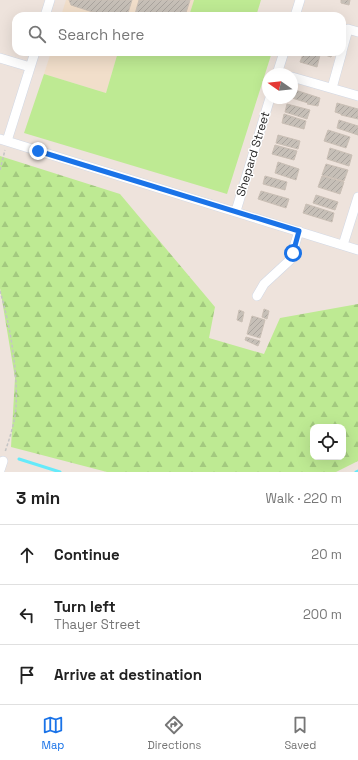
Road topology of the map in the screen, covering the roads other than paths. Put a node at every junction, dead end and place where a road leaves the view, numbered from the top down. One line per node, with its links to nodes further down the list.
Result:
1 (50, 0): 3 (street)
2 (300, 0): 4 (street)
3 (46, 12)
4 (296, 12)
5 (358, 32): 6 (street)
6 (346, 36)
7 (34, 56): 11 (street)
8 (283, 56): 12 (street)
9 (341, 56): 14 (street)
10 (0, 58): 11 (street)
11 (30, 67): 17 (street)
12 (280, 68)
13 (298, 79): 14 (street)
14 (332, 88): 15 (street)
15 (358, 96)
16 (268, 104): 19 (street, Shepard Street)
17 (4, 140): 19 (street)
18 (358, 197): 21 (street)
19 (236, 211): 20 (street)
20 (299, 231): 21 (street); 23 (street)
21 (343, 245): 22 (street)
22 (358, 250)
23 (257, 296)

